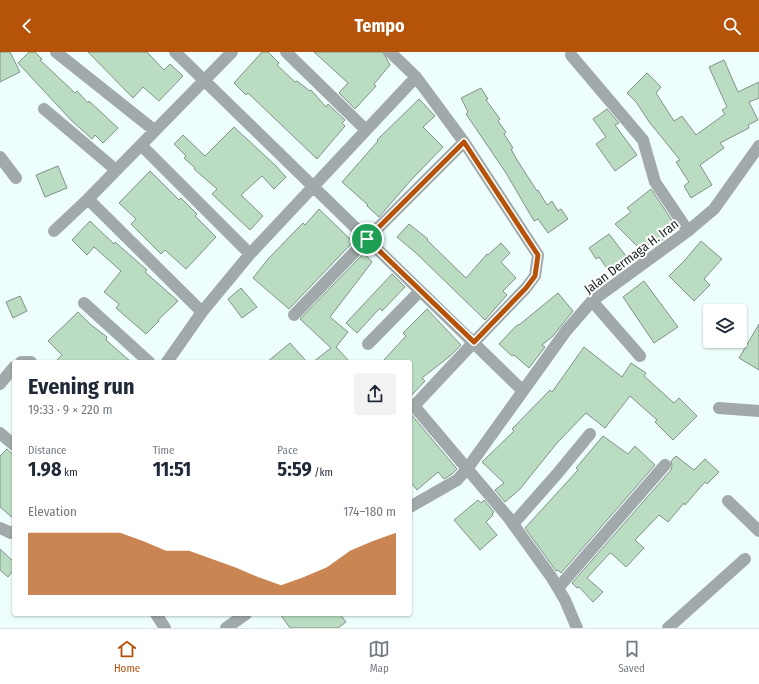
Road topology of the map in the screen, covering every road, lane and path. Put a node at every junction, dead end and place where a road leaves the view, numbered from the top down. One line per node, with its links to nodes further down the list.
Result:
1 (56, 52): 10 (street)
2 (175, 52): 8 (street)
3 (232, 52): 8 (street)
4 (286, 52): 11 (street)
5 (390, 52): 7 (street)
6 (572, 55): 21 (street)
7 (416, 77): 11 (street); 12 (street)
8 (204, 80): 10 (street); 18 (street)
9 (44, 110): 16 (street)
10 (154, 130): 13 (street)
11 (366, 130): 18 (street)
12 (464, 142): 22 (street); 29 (street)
13 (141, 145): 16 (street); 23 (street)
14 (757, 154): 21 (street, Jalan Dermaga H. Iran)
15 (0, 157): 17 (street)
16 (116, 170): 19 (street)
17 (16, 178)
18 (313, 188): 22 (street); 23 (street)
19 (88, 199): 20 (street); 27 (street)
20 (54, 230)
21 (688, 231): 25 (street, Jalan Dermaga H. Iran)
22 (367, 239): 24 (street); 28 (street)
23 (250, 254): 27 (street)
24 (420, 291): 29 (street); 30 (street)
25 (592, 301): 31 (street); 36 (street, Jalan Dermaga H. Iran)
26 (84, 303): 32 (street)
27 (202, 312): 33 (street)
28 (294, 315)
29 (474, 342): 36 (street); 43 (street)
30 (368, 344)
31 (640, 356)
32 (147, 360)
33 (168, 360)
34 (12, 369): 35 (street)
35 (0, 384)
36 (522, 391): 43 (street, Jalan Dermaga H. Iran)
37 (719, 408): 38 (street)
38 (759, 411)
39 (0, 433): 41 (street)
40 (590, 434): 46 (street)
41 (12, 443)
42 (665, 465): 51 (street)
43 (466, 469): 45 (street, Jalan Dermaga H. Iran); 46 (street)
44 (728, 501): 48 (street)
45 (412, 506)
46 (513, 524): 51 (street)
47 (0, 528): 49 (street)
48 (759, 531)
49 (12, 532)
50 (745, 559): 57 (street)
51 (558, 588): 56 (street)
52 (157, 616): 54 (street)
53 (243, 616): 55 (street)
54 (165, 628)
55 (226, 628)
56 (577, 628)
57 (668, 628)

